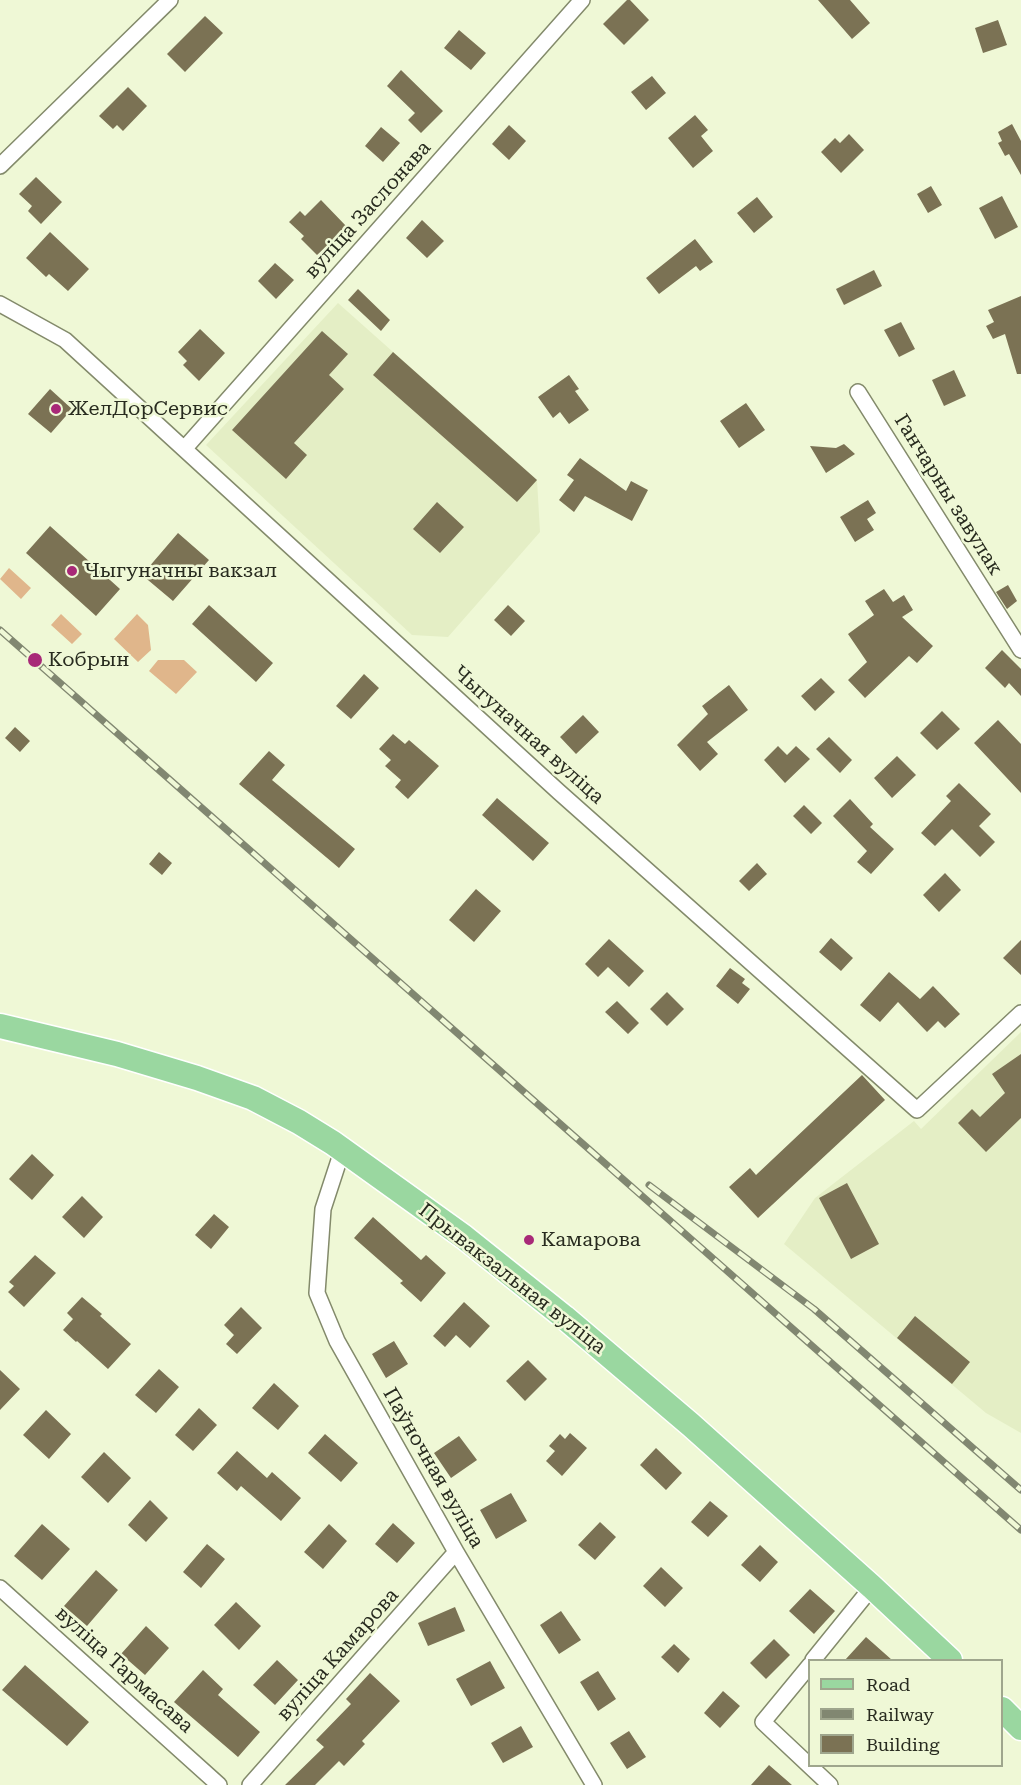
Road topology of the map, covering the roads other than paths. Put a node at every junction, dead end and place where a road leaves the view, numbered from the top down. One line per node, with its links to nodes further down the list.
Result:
1 (170, 0): 3 (street)
2 (574, 4): 6 (street, вуліца Заслонава)
3 (0, 166)
4 (0, 304): 6 (street, Чыгуначная вуліца)
5 (858, 392): 7 (street, Ганчарны завулак)
6 (185, 448): 8 (street, Чыгуначная вуліца)
7 (1021, 650)
8 (1021, 1013)
9 (0, 1026): 10 (main road, Прывакзальная вуліца)
10 (342, 1151): 11 (street, Паўночная вуліца); 12 (main road, Прывакзальная вуліца)
11 (456, 1552): 22 (street, вуліца Камарова); 23 (street, Паўночная вуліца)
12 (872, 1587): 14 (street); 15 (main road, Прывакзальная вуліца)
13 (0, 1588): 21 (street, вуліца Тармасава)
14 (814, 1659)
15 (949, 1659)
16 (808, 1667): 19 (street)
17 (1003, 1710): 18 (main road)
18 (1021, 1728)
19 (808, 1764)
20 (811, 1767): 24 (street)
21 (219, 1785)
22 (250, 1785)
23 (594, 1785)
24 (830, 1785)

